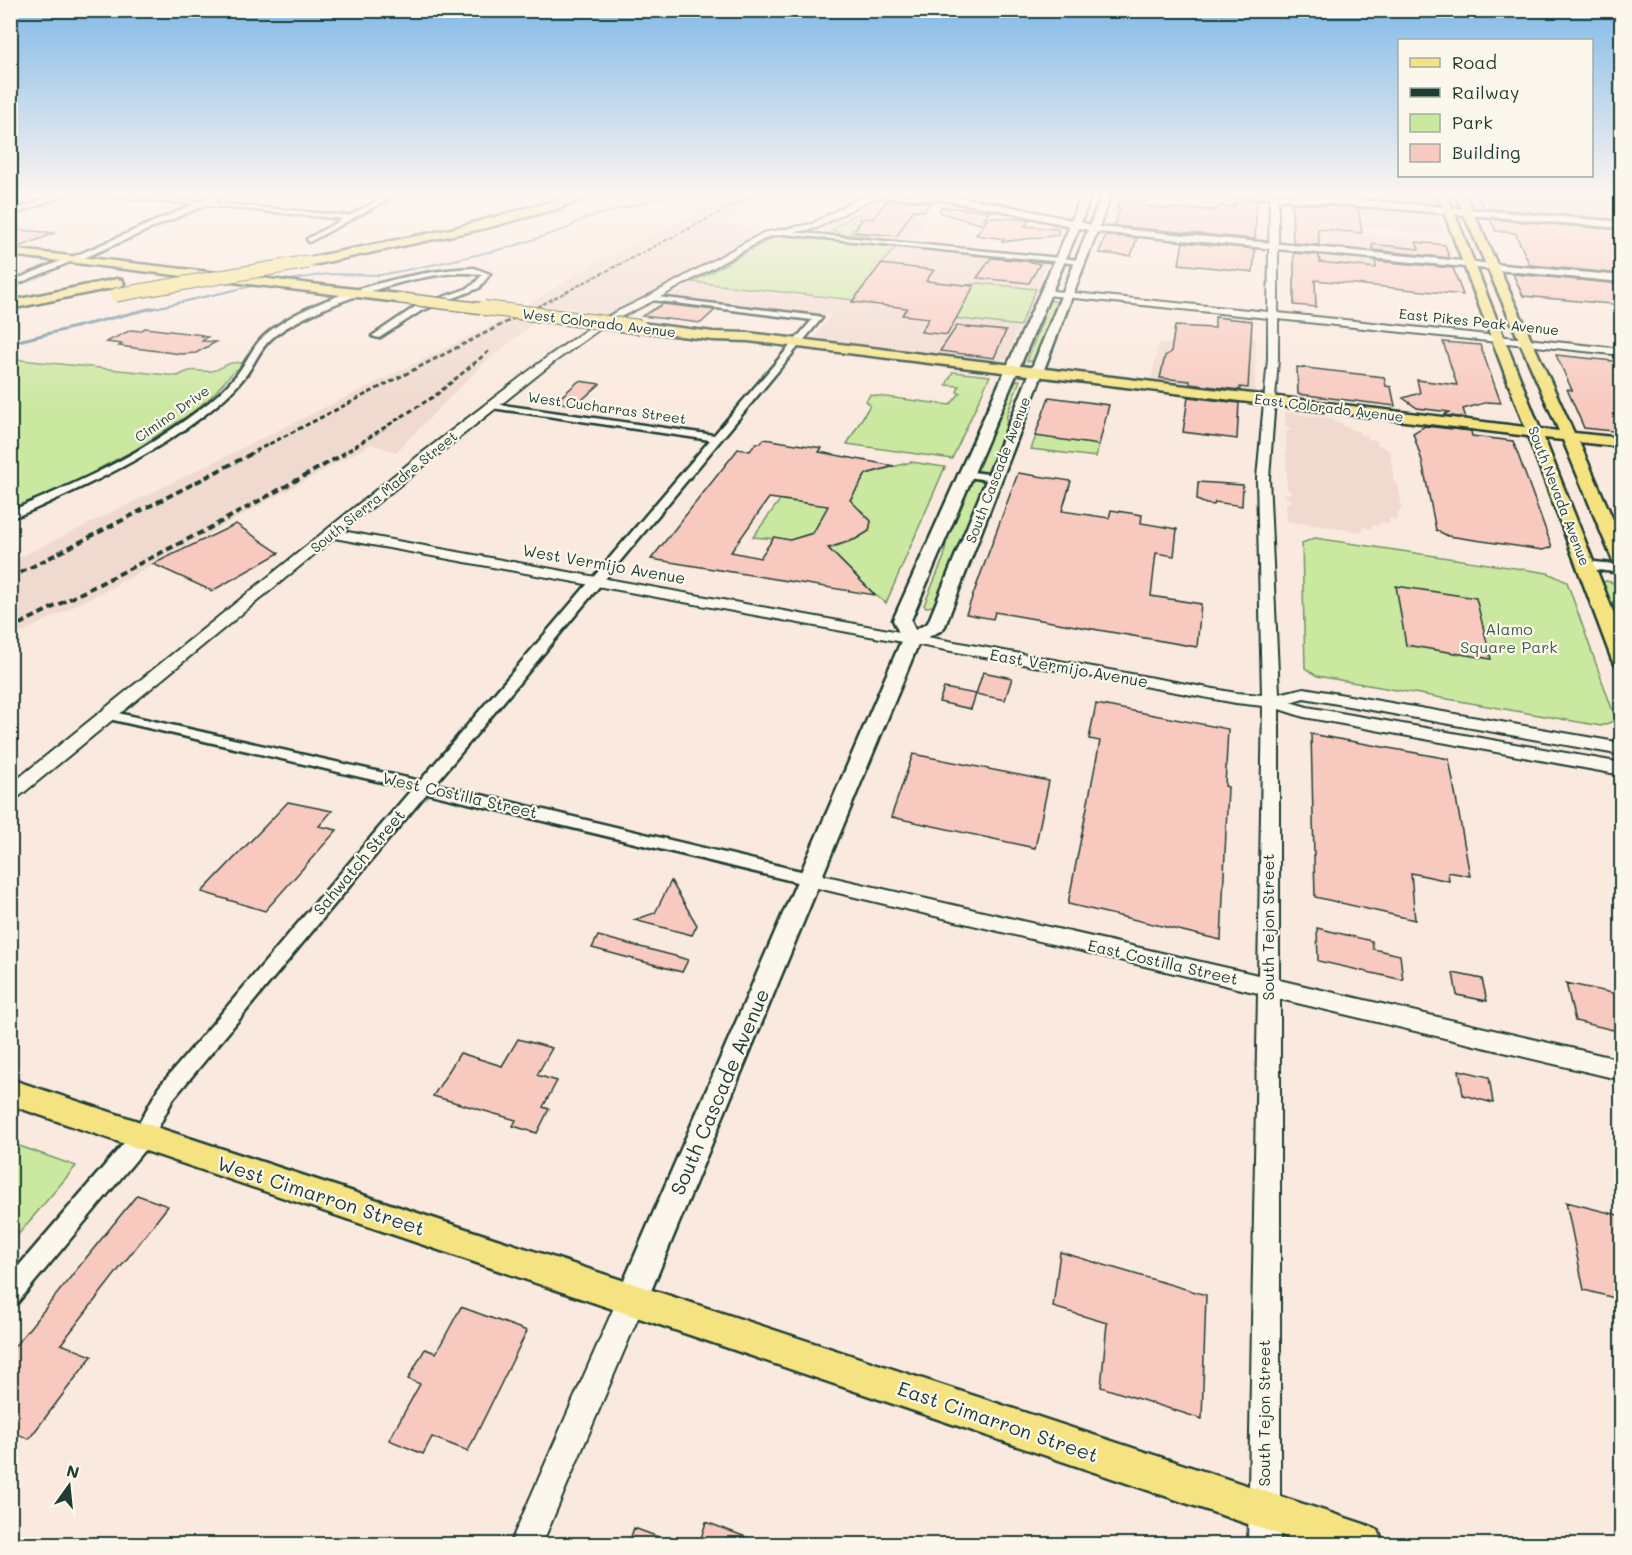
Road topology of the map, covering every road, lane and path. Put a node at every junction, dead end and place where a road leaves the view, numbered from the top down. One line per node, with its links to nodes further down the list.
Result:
1 (55, 267): 14 (street)
2 (141, 267): 3 (main road, West Colorado Avenue)
3 (145, 267): 17 (main road, West Colorado Avenue); 19 (main road, West Colorado Avenue)
4 (224, 267): 15 (highway)
5 (276, 267): 15 (highway, bridge)
6 (708, 267): 20 (street, South Sierra Madre Street)
7 (1057, 267): 16 (main road, South Cascade Avenue)
8 (1078, 267): 18 (main road, South Cascade Avenue)
9 (1273, 267): 25 (street, South Tejon Street)
10 (1469, 267): 21 (main road, South Nevada Avenue)
11 (1486, 267): 12 (main road)
12 (1491, 267): 13 (main road); 24 (main road, South Nevada Avenue)
13 (1622, 279)
14 (10, 285)
15 (117, 289): 22 (highway); 23 (highway); 26 (highway)
16 (1047, 289): 18 (street, East Pikes Peak Avenue); 34 (main road, South Cascade Avenue)
17 (376, 290): 19 (street, Cimino Drive); 27 (main road, West Colorado Avenue); 28 (street, Cimino Drive)
18 (1069, 291): 25 (street, East Pikes Peak Avenue); 35 (main road, South Cascade Avenue)
19 (359, 294): 27 (main road, West Colorado Avenue, bridge); 44 (street, Cimino Drive)
20 (652, 298): 31 (street); 37 (street, South Sierra Madre Street)
21 (1481, 298): 24 (main road); 29 (main road, South Nevada Avenue)
22 (10, 299)
23 (10, 305)
24 (1513, 311): 30 (main road, South Nevada Avenue)
25 (1273, 313): 29 (street, East Pikes Peak Avenue); 36 (street, South Tejon Street)
26 (10, 317)
27 (643, 325): 31 (main road, West Colorado Avenue)
28 (376, 336)
29 (1495, 336): 30 (street, East Pikes Peak Avenue); 38 (main road, South Nevada Avenue)
30 (1524, 339): 32 (street, East Pikes Peak Avenue); 33 (street, East Pikes Peak Avenue); 39 (main road, South Nevada Avenue)
31 (797, 343): 34 (main road, West Colorado Avenue); 40 (street, Sahwatch Street)
32 (1622, 345)
33 (1622, 352)
34 (1012, 369): 35 (main road, West Colorado Avenue); 42 (main road, South Cascade Avenue)
35 (1037, 372): 36 (main road, East Colorado Avenue); 43 (main road, South Cascade Avenue)
36 (1270, 401): 38 (main road, East Colorado Avenue); 53 (street, South Tejon Street)
37 (492, 405): 40 (street, West Cucharras Street); 45 (street, South Sierra Madre Street)
38 (1534, 433): 39 (main road, East Colorado Avenue); 47 (main road, South Nevada Avenue)
39 (1569, 437): 41 (main road, East Colorado Avenue); 46 (main road, South Nevada Avenue)
40 (717, 438): 49 (street, Sahwatch Street)
41 (1622, 443)
42 (965, 474): 43 (street); 51 (main road, South Cascade Avenue)
43 (995, 478): 51 (main road, South Cascade Avenue)
44 (10, 515)
45 (333, 534): 49 (street, West Vermijo Avenue); 54 (street, South Sierra Madre Street)
46 (1622, 561)
47 (1586, 566): 48 (street); 52 (main road, South Nevada Avenue)
48 (1622, 568)
49 (597, 581): 50 (street, West Vermijo Avenue); 57 (street, Sahwatch Street)
50 (868, 631): 51 (street, East Vermijo Avenue)
51 (911, 639): 53 (street, East Vermijo Avenue); 59 (main road, South Cascade Avenue)
52 (1622, 660)
53 (1271, 701): 55 (street, East Vermijo Avenue); 56 (street, East Vermijo Avenue); 60 (street, South Tejon Street)
54 (109, 716): 57 (street, West Costilla Street); 58 (street, South Sierra Madre Street)
55 (1622, 749)
56 (1622, 769)
57 (423, 787): 59 (street, West Costilla Street); 63 (street, Sahwatch Street)
58 (10, 795)
59 (809, 879): 60 (street, East Costilla Street); 65 (main road, South Cascade Avenue)
60 (1268, 987): 61 (street, East Costilla Street); 66 (street, South Tejon Street)
61 (1622, 1070)
62 (10, 1092): 63 (main road, West Cimarron Street)
63 (143, 1136): 64 (street, Sahwatch Street); 65 (main road, West Cimarron Street)
64 (10, 1294)
65 (632, 1299): 66 (main road, East Cimarron Street); 67 (street, South Cascade Avenue)
66 (1264, 1528): 68 (main road, East Cimarron Street)
67 (526, 1545)
68 (1364, 1545)

